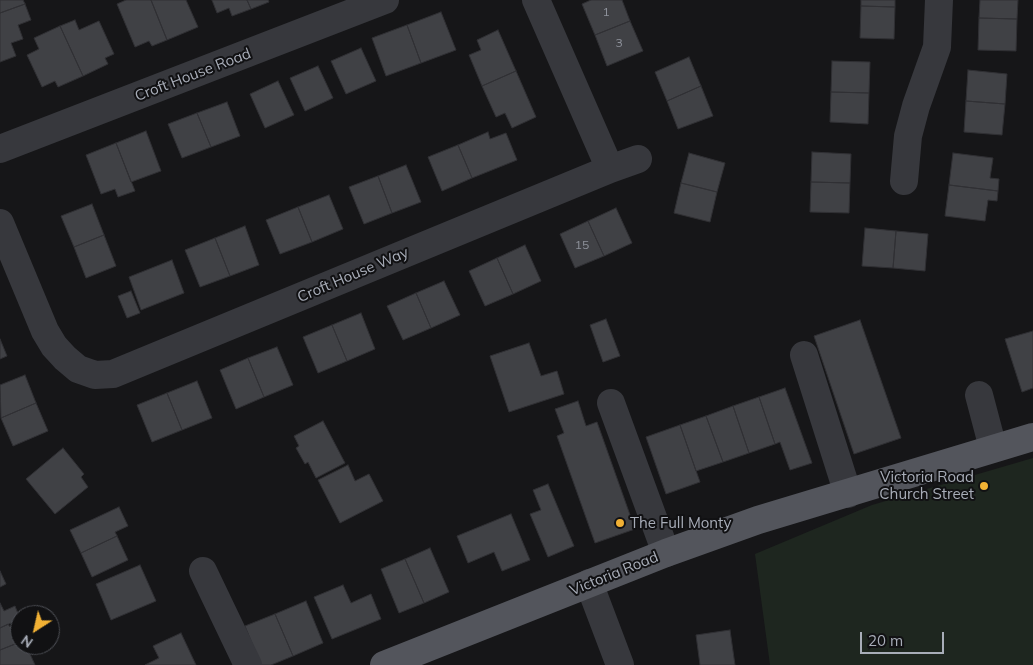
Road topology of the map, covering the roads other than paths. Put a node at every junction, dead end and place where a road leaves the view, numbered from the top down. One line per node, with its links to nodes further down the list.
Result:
1 (385, 0): 4 (street, Croft House Road)
2 (536, 0): 6 (street)
3 (939, 0): 7 (street)
4 (0, 149)
5 (638, 159): 6 (street, Croft House Way)
6 (610, 169): 8 (street, Croft House Way)
7 (904, 181)
8 (0, 223)
9 (804, 355): 14 (street)
10 (979, 394): 13 (street)
11 (612, 402): 15 (street)
12 (1033, 437): 13 (main road, Victoria Road)
13 (993, 448): 14 (main road, Victoria Road)
14 (848, 494): 15 (main road, Victoria Road)
15 (666, 553): 17 (main road, Victoria Road)
16 (203, 571): 18 (street)
17 (589, 583): 19 (main road, Victoria Road); 20 (street)
18 (248, 665)
19 (384, 665)
20 (620, 665)

